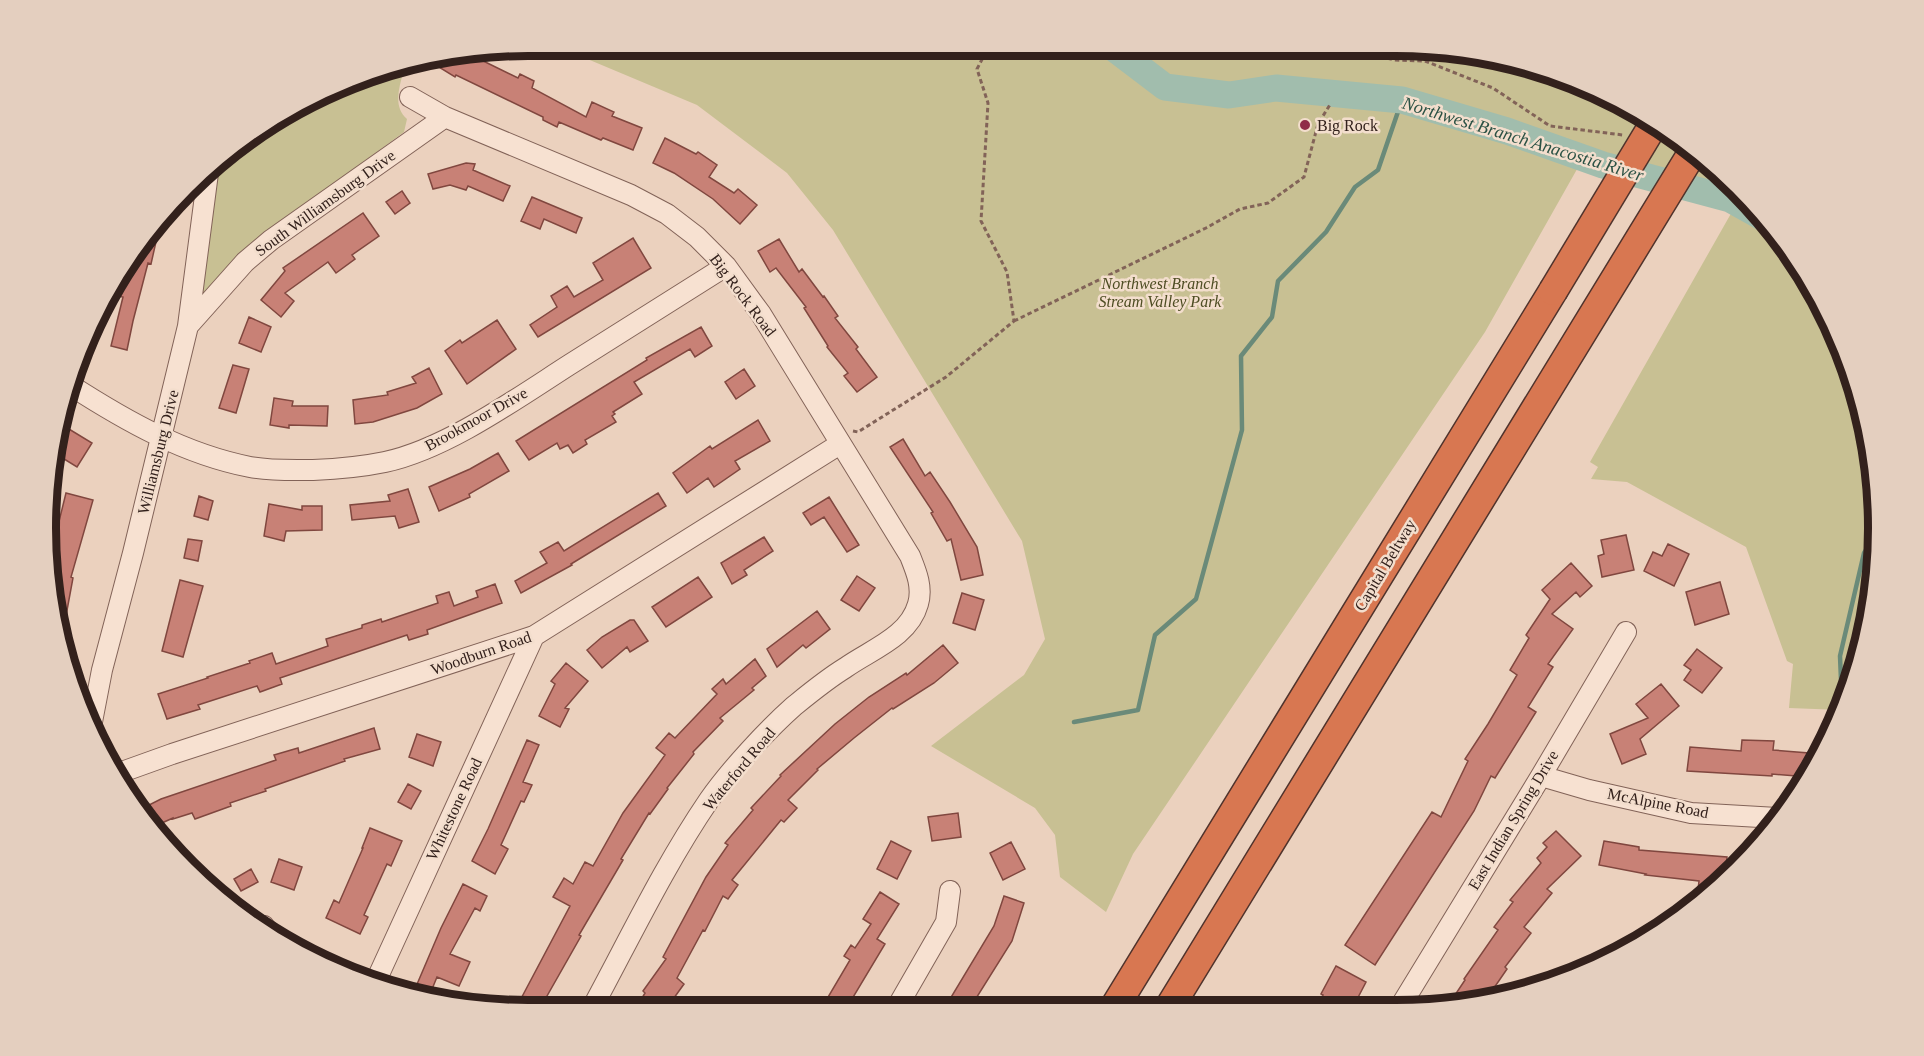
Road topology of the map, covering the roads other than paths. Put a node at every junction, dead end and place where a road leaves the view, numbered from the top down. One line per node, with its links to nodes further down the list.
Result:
1 (410, 97): 2 (street, Big Rock Road)
2 (445, 117): 6 (street, Big Rock Road); 7 (street, South Williamsburg Drive)
3 (1650, 129): 22 (highway, Capital Beltway, bridge)
4 (1689, 157): 23 (highway)
5 (207, 182): 7 (street, Williamsburg Drive)
6 (726, 266): 9 (street, Brookmoor Drive); 10 (street, Big Rock Road)
7 (188, 326): 9 (street, Williamsburg Drive)
8 (77, 389): 9 (street, Brookmoor Drive)
9 (161, 438): 14 (street, Williamsburg Drive)
10 (837, 440): 11 (street, Big Rock Road); 13 (street, Woodburn Road)
11 (919, 603): 20 (street, Waterford Road)
12 (1626, 632): 16 (street, East Indian Spring Drive)
13 (534, 636): 15 (street, Woodburn Road); 19 (street, Whitestone Road)
14 (93, 714)
15 (123, 771)
16 (1541, 776): 17 (street, McAlpine Road); 24 (street, East Indian Spring Drive)
17 (1770, 818)
18 (950, 891): 21 (street)
19 (378, 976)
20 (596, 1000)
21 (901, 1000)
22 (1119, 1000)
23 (1174, 1000)
24 (1404, 1000)

